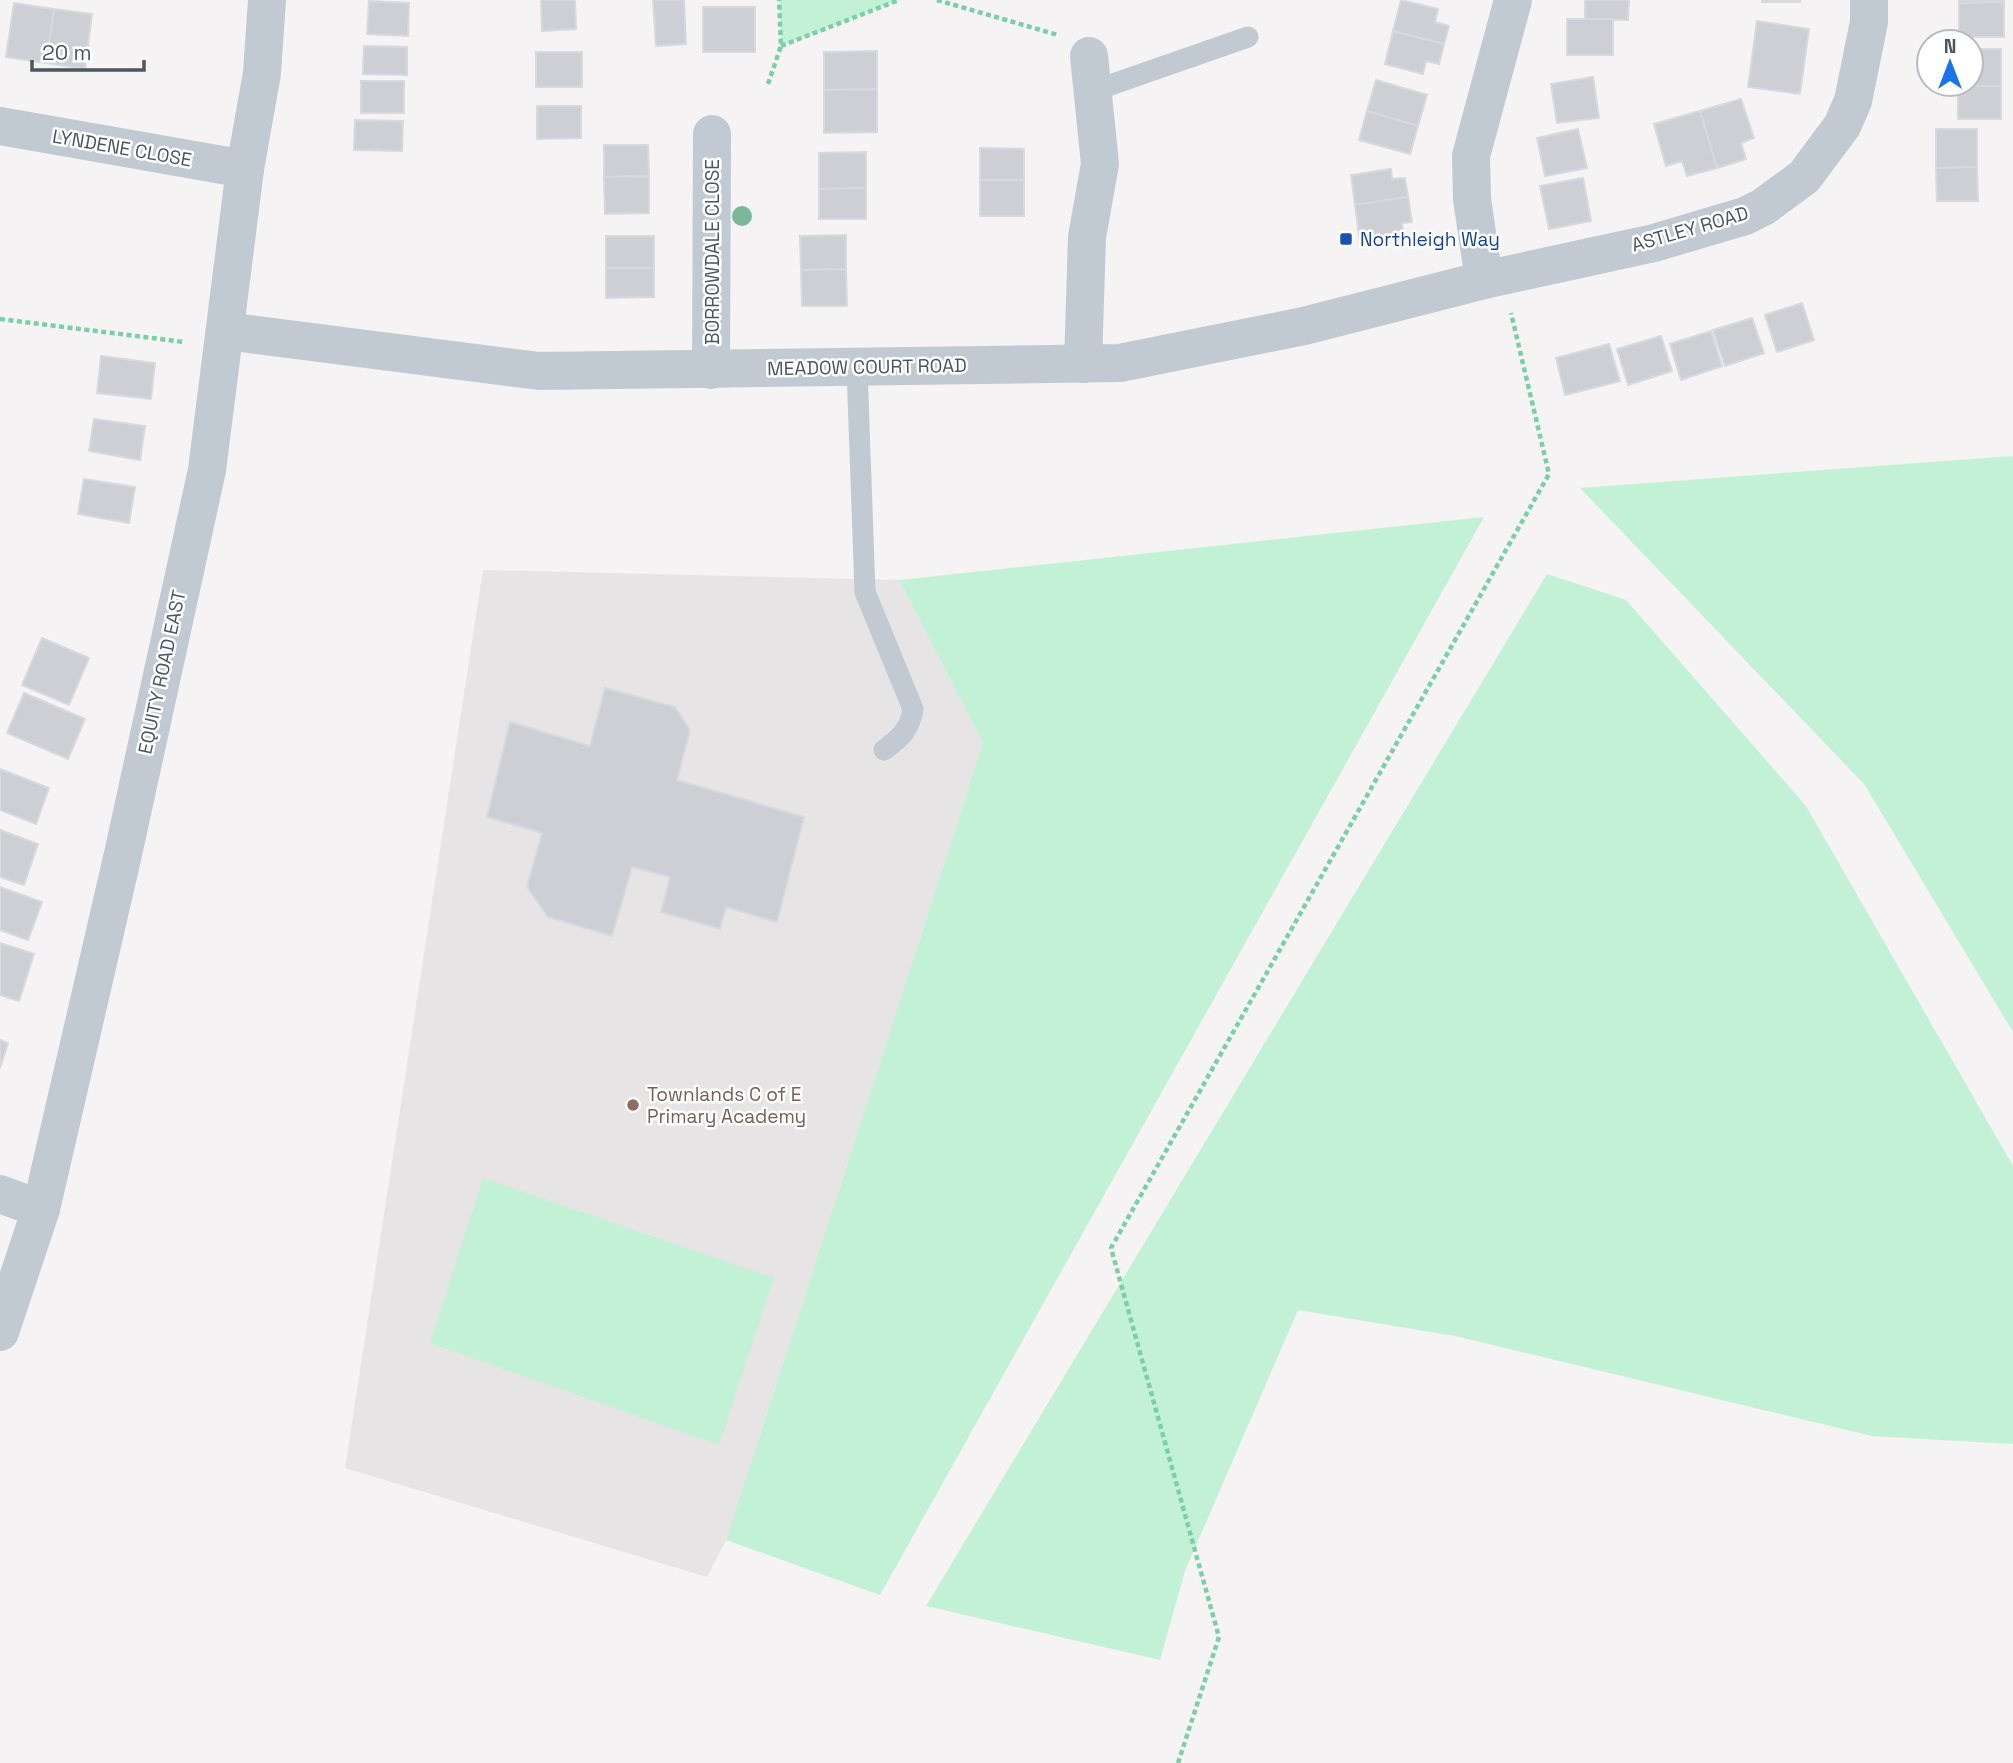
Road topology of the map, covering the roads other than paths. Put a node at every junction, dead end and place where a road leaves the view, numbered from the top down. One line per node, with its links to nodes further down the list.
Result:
1 (267, 0): 8 (street, EQUITY ROAD EAST)
2 (1513, 0): 9 (street)
3 (1869, 0): 9 (street, ASTLEY ROAD)
4 (1248, 37): 5 (lane)
5 (1091, 73): 11 (street)
6 (0, 126): 8 (street, LYNDENE CLOSE)
7 (712, 134): 13 (street, BORROWDALE CLOSE)
8 (245, 169): 10 (street, EQUITY ROAD EAST)
9 (1493, 279): 11 (street, MEADOW COURT ROAD)
10 (225, 331): 13 (street, MEADOW COURT ROAD); 16 (street, EQUITY ROAD EAST)
11 (1083, 364): 12 (street, MEADOW COURT ROAD)
12 (857, 368): 13 (street, MEADOW COURT ROAD); 14 (lane)
13 (711, 370)
14 (884, 750)
15 (0, 1194): 16 (street)
16 (41, 1209): 17 (street, EQUITY ROAD EAST)
17 (0, 1332)

